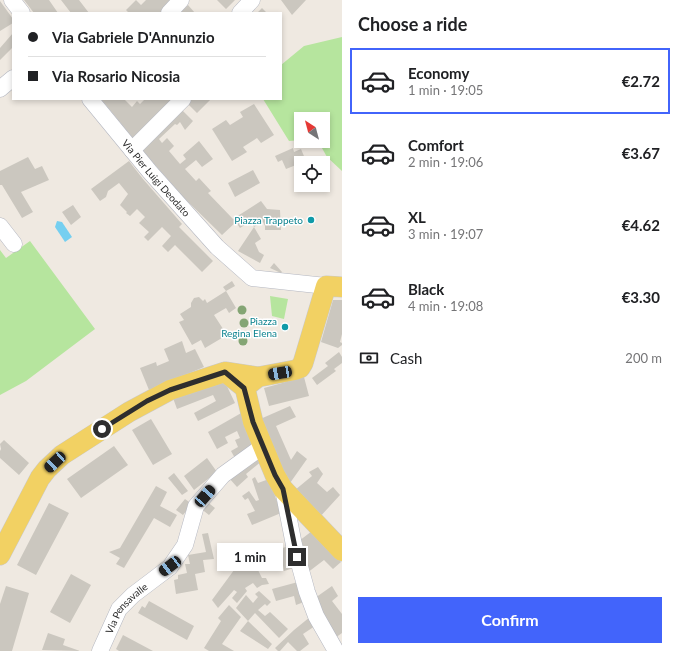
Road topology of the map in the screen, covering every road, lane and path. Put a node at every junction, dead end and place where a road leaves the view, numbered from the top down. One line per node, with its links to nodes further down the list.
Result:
1 (12, 0): 4 (street)
2 (181, 0): 5 (street)
3 (252, 0): 6 (street)
4 (21, 12)
5 (170, 12)
6 (241, 12)
7 (12, 79): 8 (street)
8 (0, 89)
9 (91, 100): 11 (street, Via Pier Luigi Deodato)
10 (181, 100): 11 (street)
11 (132, 150): 14 (street, Via Pier Luigi Deodato)
12 (0, 226): 13 (street)
13 (14, 244)
14 (335, 287): 15 (main road)
15 (251, 382): 16 (main road); 19 (main road)
16 (263, 446): 17 (main road); 20 (street, Via Pensavalle)
17 (283, 489): 18 (main road); 21 (street)
18 (342, 551)
19 (0, 555)
20 (100, 651)
21 (336, 651)

